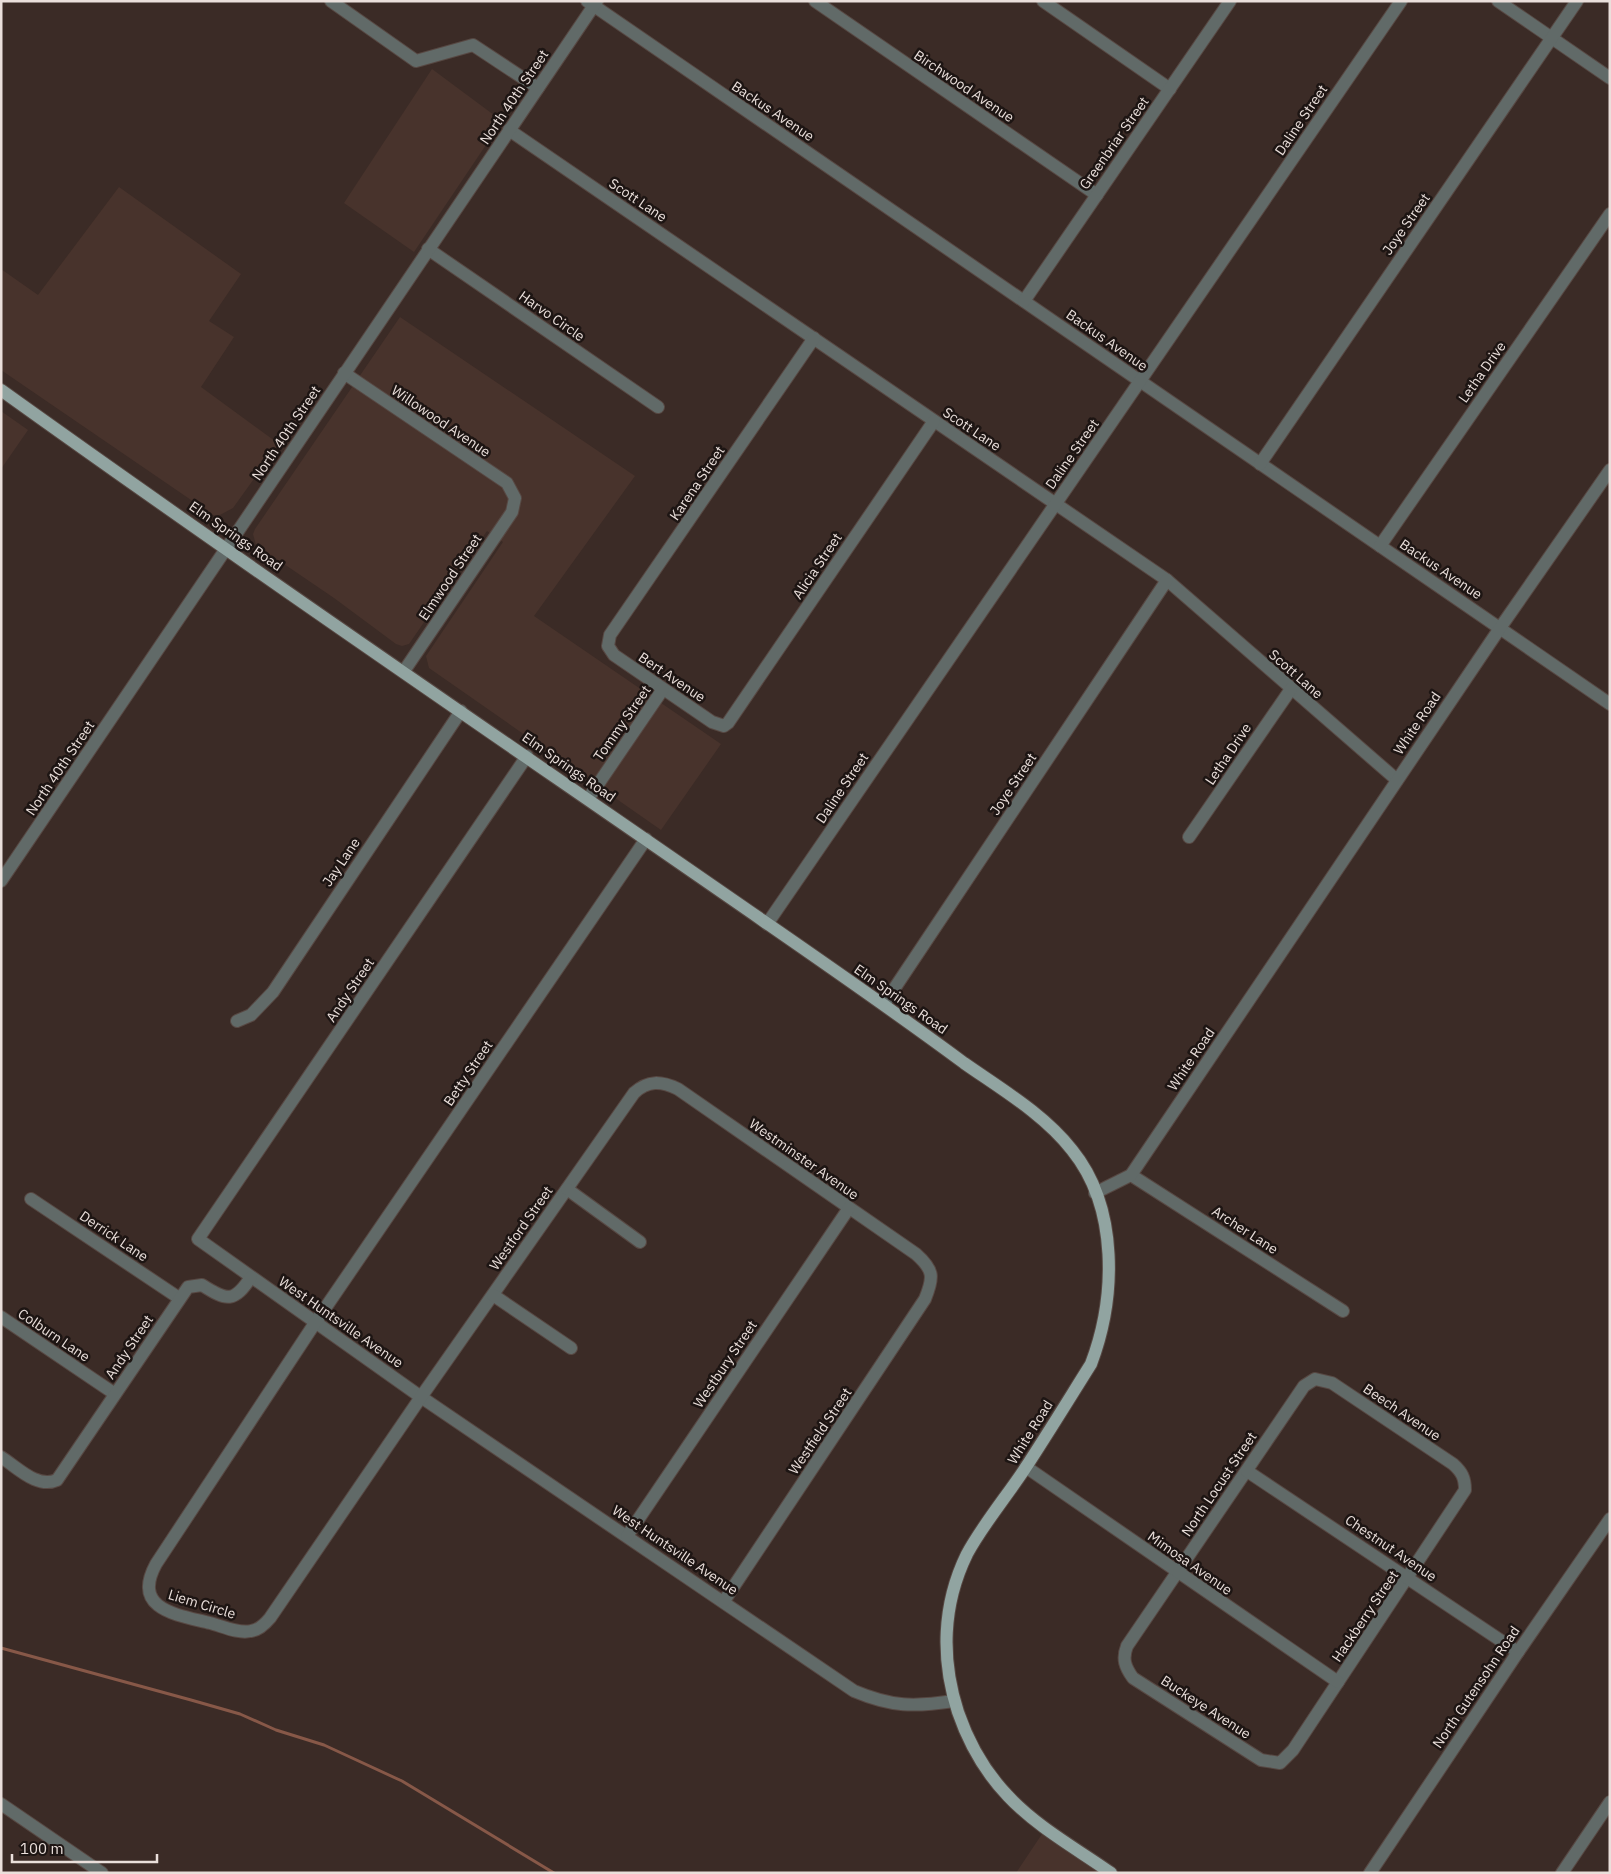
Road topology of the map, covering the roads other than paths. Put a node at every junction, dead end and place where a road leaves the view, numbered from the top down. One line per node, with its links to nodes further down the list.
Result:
1 (331, 1): 11 (street)
2 (815, 1): 14 (street, Birchwood Avenue)
3 (1043, 1): 12 (street)
4 (1230, 1): 12 (street, Greenbriar Street)
5 (1401, 1): 20 (street, Daline Street)
6 (1498, 1): 9 (street)
7 (1577, 1): 9 (street, Joye Street)
8 (593, 3): 11 (street, North 40th Street); 17 (street, Backus Avenue)
9 (1552, 39): 10 (street); 24 (street, Joye Street)
10 (1610, 78)
11 (538, 88): 13 (street, North 40th Street)
12 (1170, 89): 14 (street, Greenbriar Street)
13 (510, 130): 16 (street, North 40th Street); 18 (street, Scott Lane)
14 (1097, 195): 17 (street, Greenbriar Street)
15 (1610, 214): 28 (street, Letha Drive)
16 (428, 249): 19 (street, North 40th Street); 22 (street, Harvo Circle)
17 (1024, 301): 20 (street, Backus Avenue)
18 (814, 338): 23 (street, Scott Lane); 32 (street, Karena Street)
19 (344, 373): 26 (street, Willowood Avenue); 29 (street, North 40th Street)
20 (1140, 381): 24 (street, Backus Avenue); 27 (street, Daline Street)
21 (1, 390): 29 (main road, Elm Springs Road)
22 (658, 407)
23 (934, 421): 27 (street, Scott Lane); 38 (street, Alicia Street)
24 (1260, 464): 28 (street, Backus Avenue)
25 (1610, 470): 31 (street, White Road)
26 (515, 498): 33 (street, Elmwood Street)
27 (1055, 504): 30 (street, Scott Lane); 45 (street, Daline Street)
28 (1380, 546): 31 (street, Backus Avenue)
29 (227, 548): 33 (main road, Elm Springs Road); 44 (street, North 40th Street)
30 (1167, 580): 35 (street, Scott Lane); 46 (street, Joye Street)
31 (1500, 628): 36 (street, Backus Avenue); 40 (street, White Road)
32 (608, 646): 34 (street, Bert Avenue)
33 (404, 671): 37 (main road, Elm Springs Road)
34 (663, 689): 38 (street, Bert Avenue); 41 (street, Tommy Street)
35 (1291, 689): 40 (street, Scott Lane); 42 (street, Letha Drive)
36 (1610, 704)
37 (461, 710): 39 (main road, Elm Springs Road); 47 (street, Jay Lane)
38 (724, 726)
39 (527, 756): 41 (main road, Elm Springs Road); 54 (street, Andy Street)
40 (1397, 780): 49 (street, White Road)
41 (588, 799): 43 (main road, Elm Springs Road)
42 (1189, 837)
43 (646, 839): 45 (main road, Elm Springs Road); 62 (street, Betty Street)
44 (1, 881)
45 (768, 924): 46 (main road, Elm Springs Road)
46 (884, 1004): 51 (main road, Elm Springs Road)
47 (237, 1021)
48 (652, 1082): 50 (street, Westford Street); 53 (street, Westminster Avenue)
49 (1131, 1175): 51 (street, White Road); 60 (street, Archer Lane)
50 (567, 1189): 55 (street); 58 (street, Westford Street)
51 (1095, 1193): 68 (main road, White Road)
52 (31, 1199): 59 (street, Derrick Lane)
53 (848, 1208): 56 (street, Westminster Avenue); 72 (street, Westbury Street)
54 (198, 1240): 57 (street, West Huntsville Avenue)
55 (640, 1242)
56 (932, 1274): 75 (street, Westfield Street)
57 (251, 1277): 59 (street, Andy Street); 62 (street, West Huntsville Avenue)
58 (493, 1295): 63 (street); 66 (street, Westford Street)
59 (179, 1298): 65 (street, Andy Street)
60 (1343, 1312)
61 (1, 1317): 65 (street, Colburn Lane)
62 (315, 1323): 66 (street, West Huntsville Avenue); 66 (street, Liem Circle)
63 (571, 1348)
64 (1316, 1379): 69 (street, North Locust Street); 70 (street, Beech Avenue)
65 (115, 1394): 67 (street, Andy Street)
66 (421, 1398): 72 (street, West Huntsville Avenue)
67 (1, 1457)
68 (1026, 1467): 73 (street, Mimosa Avenue); 79 (main road, White Road)
69 (1247, 1471): 73 (street, North Locust Street); 74 (street, Chestnut Avenue)
70 (1465, 1480): 74 (street, Hackberry Street)
71 (1610, 1519): 76 (street, North Gutensohn Road)
72 (627, 1536): 75 (street, West Huntsville Avenue)
73 (1177, 1573): 77 (street, North Locust Street); 78 (street, Mimosa Avenue)
74 (1408, 1577): 76 (street, Chestnut Avenue); 78 (street, Hackberry Street)
75 (724, 1601): 79 (street, West Huntsville Avenue)
76 (1518, 1652): 85 (street, North Gutensohn Road)
77 (1124, 1663): 80 (street, Buckeye Avenue)
78 (1338, 1682): 80 (street, Hackberry Street)
79 (954, 1701): 84 (main road)
80 (1280, 1763)
81 (1610, 1802): 86 (street)
82 (1, 1804): 83 (street)
83 (102, 1873)
84 (1111, 1873)
85 (1370, 1873)
86 (1562, 1873)

